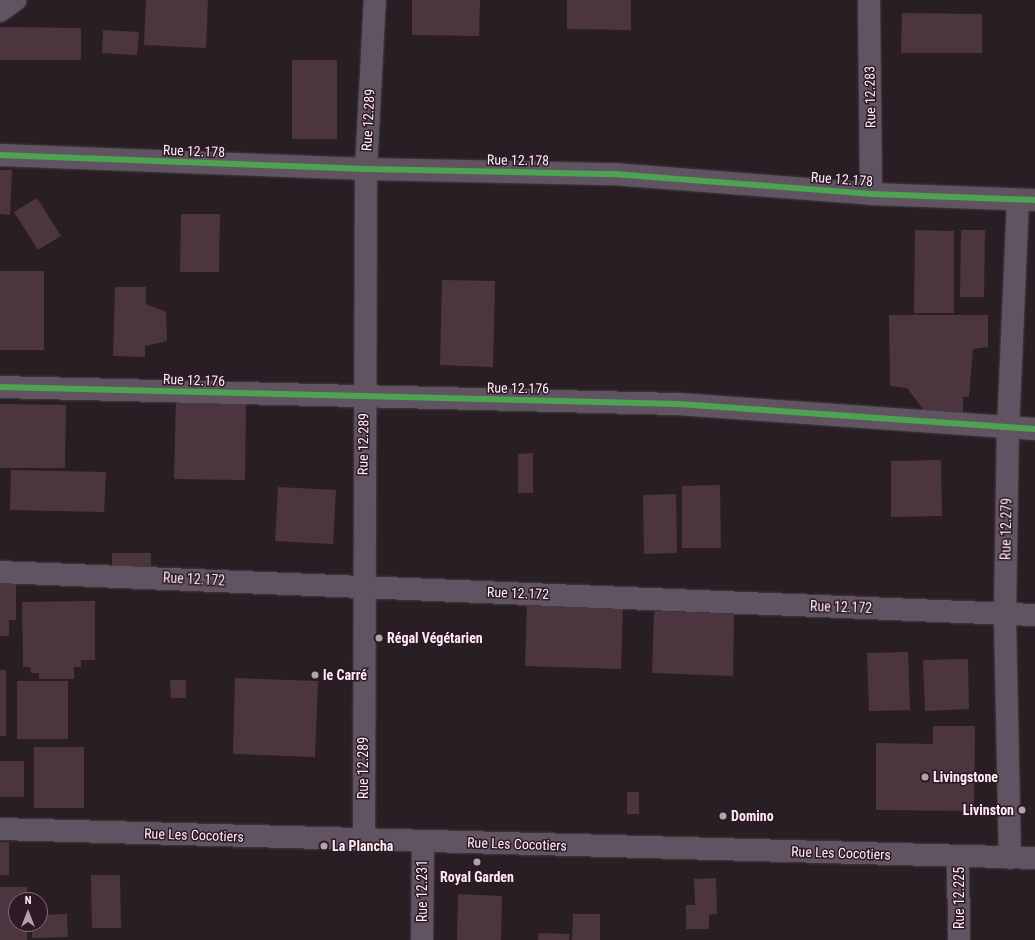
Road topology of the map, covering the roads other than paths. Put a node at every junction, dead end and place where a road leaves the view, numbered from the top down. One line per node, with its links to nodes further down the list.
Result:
1 (15, 0): 4 (street)
2 (374, 0): 6 (street, Rue 12.289)
3 (869, 0): 7 (street, Rue 12.283)
4 (0, 11)
5 (0, 155): 6 (street, Rue 12.178)
6 (366, 169): 7 (street, Rue 12.178); 10 (street, Rue 12.289)
7 (871, 194): 8 (street, Rue 12.178)
8 (1026, 200): 11 (street, Rue 12.279)
9 (0, 387): 10 (street, Rue 12.176)
10 (364, 396): 11 (street, Rue 12.176); 14 (street, Rue 12.289)
11 (1008, 428): 12 (street, Rue 12.176); 15 (street, Rue 12.279)
12 (1035, 429)
13 (0, 572): 14 (street, Rue 12.172)
14 (362, 586): 15 (street, Rue 12.172); 18 (street, Rue 12.289)
15 (1005, 614): 16 (street, Rue 12.172); 21 (street, Rue 12.279)
16 (1035, 615)
17 (0, 830): 18 (street, Rue Les Cocotiers)
18 (364, 840): 19 (street, Rue Les Cocotiers)
19 (423, 841): 20 (street, Rue Les Cocotiers); 23 (street, Rue 12.231)
20 (958, 856): 21 (street, Rue Les Cocotiers); 24 (street, Rue 12.225)
21 (1010, 858): 22 (street, Rue Les Cocotiers)
22 (1035, 858)
23 (422, 940)
24 (959, 940)

